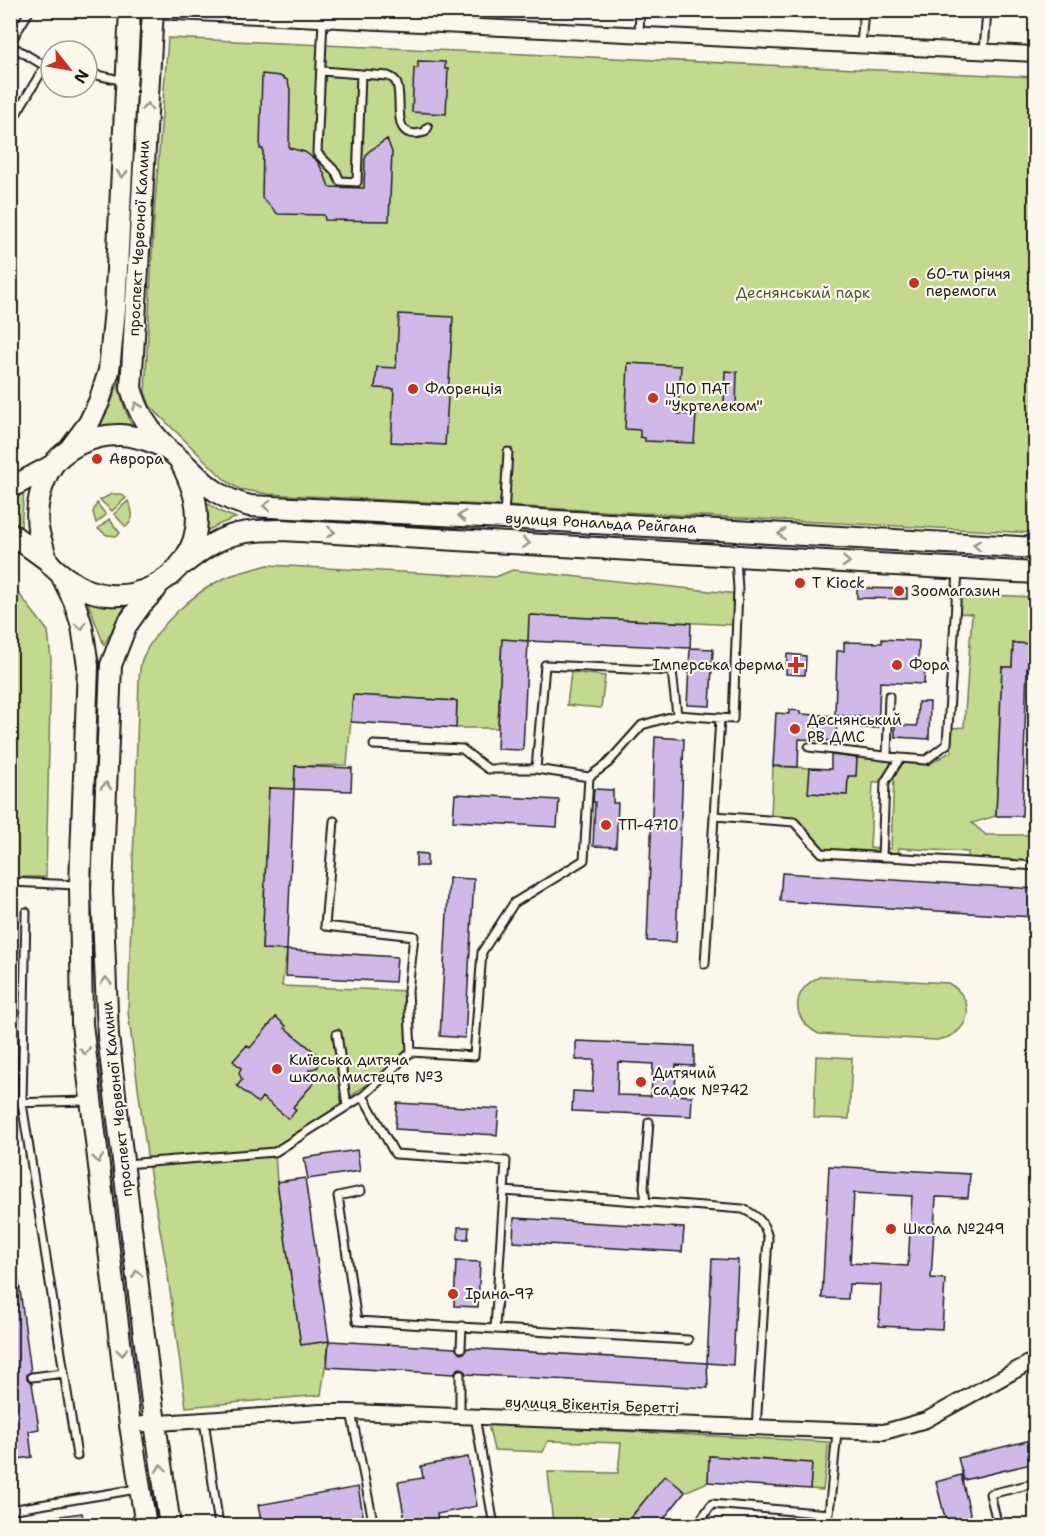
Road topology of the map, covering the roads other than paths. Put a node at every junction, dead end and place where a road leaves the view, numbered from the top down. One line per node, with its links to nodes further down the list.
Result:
1 (30, 10): 9 (lane)
2 (132, 10): 6 (street); 18 (main road, проспект Червоної Калини)
3 (640, 10): 8 (lane)
4 (864, 10): 10 (lane)
5 (987, 10): 11 (lane)
6 (153, 11): 7 (street); 23 (main road, проспект Червоної Калини, one-way to 6)
7 (323, 19): 8 (street); 14 (lane)
8 (639, 35): 10 (street)
9 (10, 44): 13 (lane)
10 (861, 45): 11 (street)
11 (984, 51): 12 (street)
12 (1035, 54)
13 (39, 62)
14 (322, 72): 15 (lane); 15 (lane)
15 (361, 74): 20 (lane)
16 (99, 76): 18 (lane)
17 (39, 80): 19 (lane)
18 (128, 82): 21 (main road, проспект Червоної Калини, one-way to 21)
19 (10, 124)
20 (428, 127)
21 (68, 450): 23 (main road); 24 (main road)
22 (508, 452): 26 (lane)
23 (176, 456): 26 (main road, вулиця Рональда Рейгана, one-way to 23); 33 (main road)
24 (53, 465): 25 (main road); 30 (main road)
25 (10, 488)
26 (504, 518): 28 (main road, вулиця Рональда Рейгана, one-way to 26)
27 (10, 533): 30 (main road)
28 (1035, 548)
29 (736, 555): 31 (main road, вулиця Рональда Рейгана, one-way to 31); 33 (main road, вулиця Рональда Рейгана, one-way to 29); 36 (lane)
30 (53, 566): 33 (main road); 48 (main road, проспект Червоної Калини, one-way to 48)
31 (958, 568): 32 (main road, вулиця Рональда Рейгана); 40 (lane)
32 (1035, 573)
33 (172, 574): 59 (main road, проспект Червоної Калини, one-way to 33)
34 (889, 696): 39 (lane)
35 (677, 716): 36 (lane); 41 (lane); 42 (lane)
36 (720, 718): 43 (lane)
37 (374, 745): 41 (lane)
38 (809, 747): 39 (lane)
39 (887, 756): 40 (lane)
40 (900, 758): 45 (lane)
41 (536, 769): 42 (lane)
42 (589, 777): 52 (lane)
43 (715, 816): 45 (lane); 50 (lane)
44 (334, 821): 52 (lane)
45 (882, 856): 46 (lane)
46 (1035, 866)
47 (10, 882): 48 (lane)
48 (80, 885): 54 (main road, проспект Червоної Калини, one-way to 54)
49 (26, 912): 55 (lane)
50 (705, 964)
51 (337, 1034): 57 (lane)
52 (411, 1052): 53 (lane)
53 (363, 1096): 57 (lane); 61 (lane)
54 (91, 1101): 55 (lane); 76 (main road, проспект Червоної Калини, one-way to 76)
55 (22, 1102): 56 (lane); 68 (lane)
56 (10, 1104)
57 (347, 1106): 59 (lane)
58 (649, 1122): 62 (lane)
59 (124, 1164): 75 (main road, проспект Червоної Калини, one-way to 59)
60 (361, 1191): 63 (lane)
61 (504, 1191): 62 (lane); 64 (lane)
62 (646, 1202): 77 (lane)
63 (462, 1326): 64 (lane); 66 (lane)
64 (495, 1328): 65 (lane)
65 (688, 1340)
66 (461, 1348)
67 (1035, 1359): 78 (street, вулиця Вікентія Беретті)
68 (64, 1373): 70 (lane); 79 (lane)
69 (460, 1374): 72 (lane)
70 (32, 1377)
71 (351, 1412): 72 (street, вулиця Вікентія Беретті); 74 (street, вулиця Вікентія Беретті); 86 (lane)
72 (460, 1416): 73 (street, вулиця Вікентія Беретті)
73 (475, 1416): 77 (street, вулиця Вікентія Беретті); 87 (lane)
74 (204, 1420): 75 (street, вулиця Вікентія Беретті); 85 (lane)
75 (155, 1423): 76 (street, вулиця Вікентія Беретті); 84 (main road, проспект Червоної Калини, one-way to 75)
76 (130, 1425): 81 (main road, проспект Червоної Калини)
77 (756, 1429): 78 (street, вулиця Вікентія Беретті)
78 (837, 1432): 88 (lane)
79 (76, 1456)
80 (1035, 1483): 89 (lane)
81 (139, 1489): 82 (lane); 83 (main road, проспект Червоної Калини)
82 (10, 1510)
83 (146, 1526)
84 (170, 1526)
85 (219, 1526)
86 (374, 1526)
87 (494, 1526)
88 (696, 1526)
89 (998, 1526)

